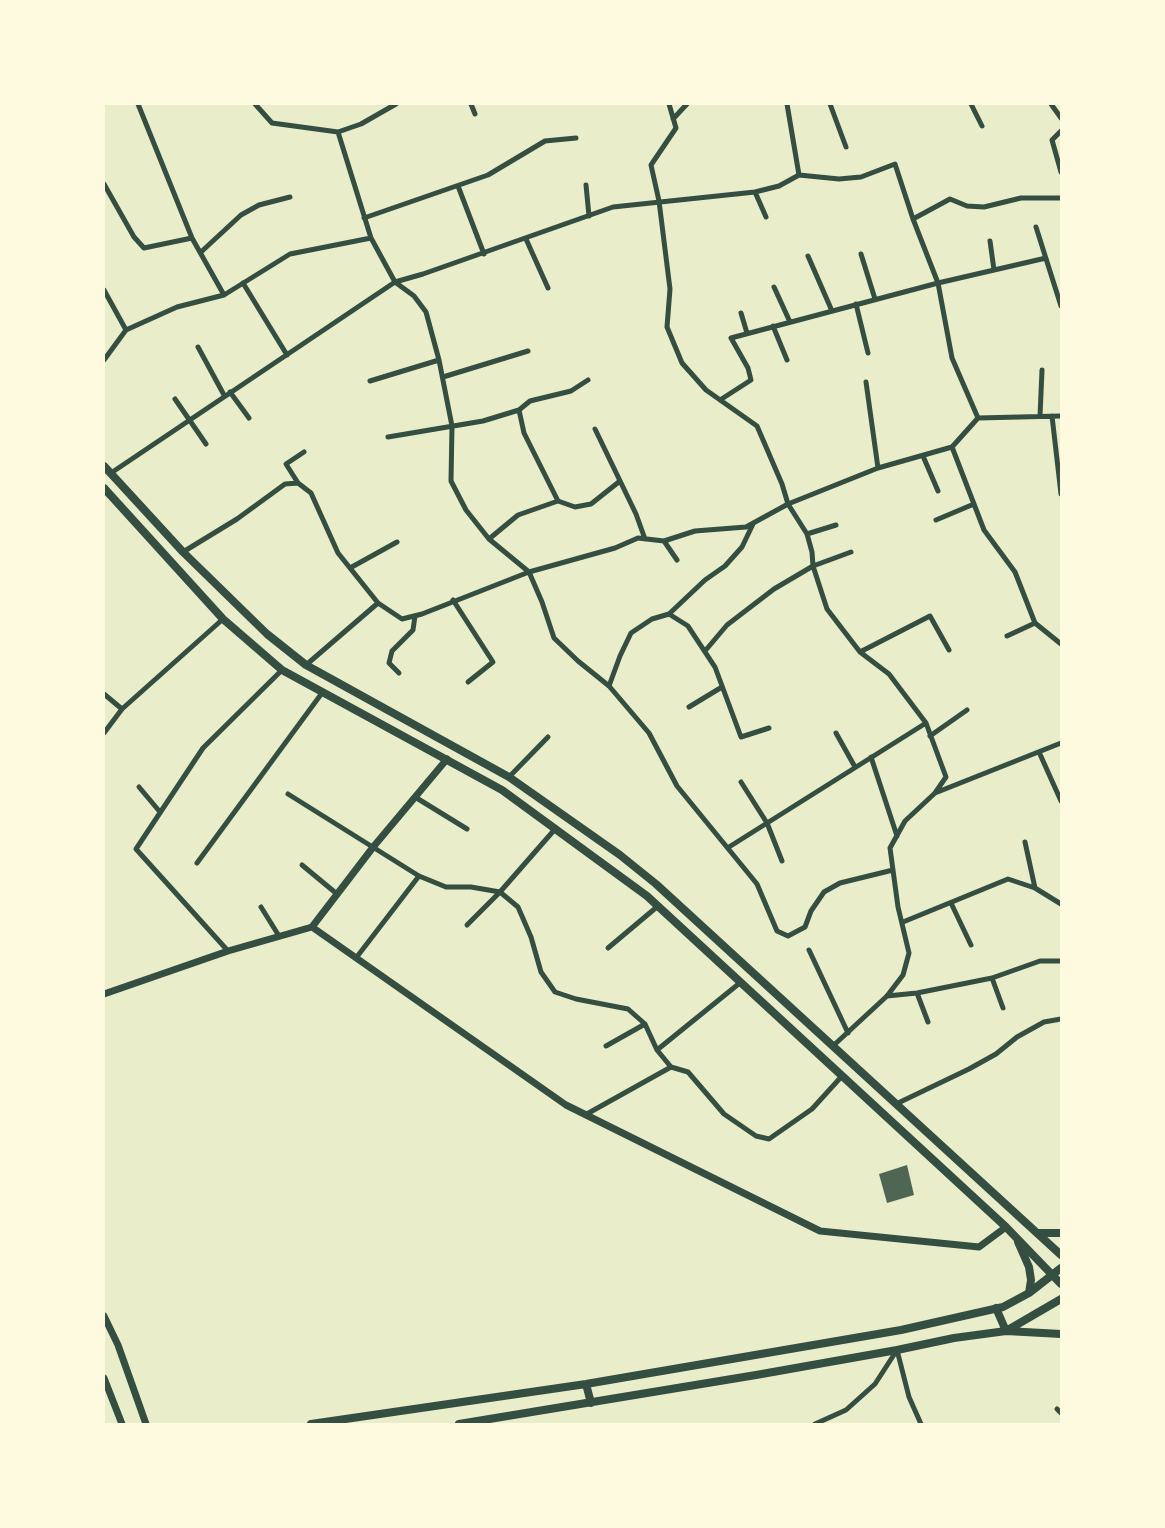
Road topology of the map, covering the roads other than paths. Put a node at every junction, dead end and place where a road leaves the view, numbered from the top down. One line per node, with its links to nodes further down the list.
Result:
1 (138, 104): 33 (street)
2 (255, 104): 16 (street)
3 (396, 104): 16 (street)
4 (471, 104): 11 (street)
5 (669, 104): 13 (street)
6 (687, 104): 13 (street)
7 (787, 104): 20 (street)
8 (830, 104): 18 (street)
9 (971, 104): 14 (street)
10 (1051, 104): 12 (street)
11 (474, 114)
12 (1061, 118)
13 (673, 119): 27 (street)
14 (982, 126)
15 (1061, 131): 19 (street)
16 (338, 132): 30 (street)
17 (576, 138): 23 (street)
18 (846, 147)
19 (1061, 172)
20 (799, 174): 24 (street); 31 (street)
21 (104, 184): 33 (street)
22 (586, 185): 28 (street)
23 (458, 186): 30 (street); 38 (street)
24 (755, 192): 27 (street); 29 (street)
25 (290, 197): 37 (street)
26 (1061, 198): 31 (street)
27 (660, 201): 28 (street); 74 (street)
28 (589, 216): 35 (street)
29 (766, 217)
30 (364, 218): 34 (street)
31 (913, 219): 45 (street)
32 (1036, 227): 41 (street)
33 (192, 238): 37 (street)
34 (371, 238): 43 (street); 44 (street)
35 (526, 238): 38 (street); 47 (street)
36 (990, 241): 42 (street)
37 (201, 252): 49 (street)
38 (484, 254): 43 (street)
39 (861, 254): 50 (street)
40 (808, 256): 53 (street)
41 (1046, 258): 42 (street); 52 (street)
42 (994, 270): 45 (street)
43 (395, 282): 62 (street); 64 (street)
44 (243, 283): 49 (street); 62 (street)
45 (938, 283): 50 (street); 80 (street)
46 (774, 287): 55 (street)
47 (548, 288)
48 (104, 290): 57 (street)
49 (224, 295): 57 (street)
50 (875, 300): 51 (street)
51 (856, 304): 53 (street); 61 (street)
52 (1061, 306)
53 (832, 311): 55 (street)
54 (741, 313): 58 (street)
55 (790, 322): 56 (street)
56 (773, 326): 58 (street); 65 (street)
57 (126, 330): 63 (street)
58 (747, 333): 74 (street)
59 (198, 347): 72 (street)
60 (528, 351): 67 (street)
61 (868, 353)
62 (287, 356): 71 (street)
63 (104, 360)
64 (439, 360): 67 (street); 69 (street)
65 (787, 360)
66 (1042, 370): 76 (street)
67 (443, 376): 82 (street)
68 (588, 380): 75 (street)
69 (370, 381)
70 (866, 382): 90 (street)
71 (230, 392): 72 (street); 79 (street)
72 (224, 395): 81 (street)
73 (175, 398): 81 (street)
74 (720, 400): 98 (street)
75 (519, 410): 82 (street); 97 (street)
76 (1040, 416): 77 (street); 80 (street)
77 (1052, 416): 78 (street); 96 (street)
78 (1061, 416)
79 (249, 418)
80 (978, 418): 86 (street)
81 (189, 420): 85 (street); 91 (street)
82 (452, 426): 84 (street); 105 (street)
83 (595, 429): 92 (street)
84 (388, 437)
85 (206, 444)
86 (952, 447): 88 (street); 99 (street)
87 (304, 452): 93 (street)
88 (923, 456): 90 (street); 95 (street)
89 (104, 466): 91 (main road)
90 (878, 468): 98 (street)
91 (111, 473): 108 (main road)
92 (620, 481): 97 (street); 104 (street)
93 (298, 483): 108 (street); 112 (street)
94 (104, 488): 118 (main road)
95 (938, 491)
96 (1061, 494)
97 (558, 501): 105 (street)
98 (788, 504): 101 (street); 103 (street)
99 (974, 504): 100 (street); 119 (street)
100 (936, 520)
101 (753, 524): 106 (street); 116 (street)
102 (836, 525): 103 (street)
103 (807, 534): 111 (street)
104 (645, 538): 106 (street); 113 (street)
105 (489, 539): 113 (street)
106 (664, 541): 110 (street)
107 (397, 542): 112 (street)
108 (183, 552): 125 (main road)
109 (851, 552): 111 (street)
110 (676, 560)
111 (812, 566): 123 (street); 124 (street)
112 (350, 568): 115 (street)
113 (529, 572): 114 (street); 129 (street)
114 (453, 600): 117 (street); 128 (street)
115 (378, 604): 117 (street); 125 (street)
116 (668, 614): 123 (street); 129 (street)
117 (415, 616): 127 (street)
118 (223, 619): 126 (main road); 134 (street)
119 (1035, 623): 120 (street); 121 (street)
120 (1007, 636)
121 (1061, 644)
122 (949, 650): 124 (street)
123 (705, 651): 130 (street)
124 (860, 652): 136 (street)
125 (306, 666): 147 (main road)
126 (282, 670): 131 (main road); 154 (street)
127 (399, 673)
128 (468, 682)
129 (609, 686): 163 (street)
130 (722, 687): 133 (street); 137 (street)
131 (322, 693): 145 (main road); 165 (street)
132 (104, 694): 134 (street)
133 (689, 707)
134 (122, 709): 138 (street)
135 (967, 710): 140 (street)
136 (926, 723): 140 (street); 144 (street)
137 (769, 728)
138 (104, 733)
139 (836, 733): 146 (street)
140 (930, 736): 150 (street)
141 (548, 737): 147 (street)
142 (1061, 743): 143 (street)
143 (1039, 752): 150 (street); 153 (street)
144 (871, 757): 146 (street); 159 (street)
145 (447, 759): 152 (street); 156 (main road)
146 (855, 767): 155 (street)
147 (509, 777): 158 (main road)
148 (741, 782): 155 (street)
149 (139, 787): 154 (street)
150 (935, 793): 159 (street)
151 (288, 794): 162 (street)
152 (415, 797): 157 (street); 162 (street)
153 (1061, 801)
154 (160, 812): 183 (street)
155 (767, 823): 163 (street); 164 (street)
156 (556, 828): 161 (main road); 170 (street)
157 (467, 829)
158 (586, 831): 161 (main road); 196 (main road)
159 (897, 836): 167 (street)
160 (1025, 842): 169 (street)
161 (577, 844): 174 (main road)
162 (374, 846): 168 (street); 171 (street)
163 (729, 847): 167 (street)
164 (782, 861)
165 (197, 863)
166 (302, 865): 171 (street)
167 (893, 870): 176 (street)
168 (419, 876): 170 (street); 184 (street)
169 (1036, 888): 172 (street); 173 (street)
170 (500, 892): 177 (street); 194 (street)
171 (337, 894): 178 (street)
172 (951, 903): 176 (street); 180 (street)
173 (1061, 904)
174 (658, 906): 181 (street); 187 (main road)
175 (261, 907): 179 (street)
176 (903, 922): 190 (street)
177 (467, 925)
178 (312, 927): 179 (street); 184 (street)
179 (279, 936): 183 (street)
180 (971, 945)
181 (608, 948)
182 (809, 950): 195 (street)
183 (228, 951): 189 (street)
184 (356, 958): 202 (street)
185 (1061, 961): 186 (street)
186 (992, 978): 188 (street); 191 (street)
187 (741, 982): 198 (street); 200 (main road)
188 (917, 993): 190 (street); 193 (street)
189 (104, 994)
190 (887, 996): 195 (street)
191 (1003, 1008)
192 (1061, 1019): 201 (street)
193 (928, 1022)
194 (644, 1024): 197 (street); 198 (street)
195 (848, 1033): 196 (street)
196 (834, 1045): 201 (main road)
197 (606, 1046)
198 (658, 1050): 199 (street)
199 (671, 1067): 200 (street); 202 (street)
200 (842, 1076): 203 (main road)
201 (896, 1104): 204 (main road)
202 (585, 1115): 203 (street)
203 (1006, 1227): 206 (main road)
204 (1038, 1233): 205 (main road); 207 (main road)
205 (1061, 1233)
206 (1017, 1238): 209 (main road); 211 (main road)
207 (1061, 1255)
208 (1061, 1268): 209 (main road)
209 (1054, 1276): 210 (main road); 211 (main road)
210 (1061, 1284)
211 (1029, 1293): 213 (main road)
212 (1061, 1299): 215 (main road)
213 (996, 1308): 215 (main road); 219 (main road)
214 (104, 1316): 222 (street)
215 (1006, 1331): 216 (main road); 217 (main road)
216 (1061, 1334)
217 (897, 1350): 220 (main road); 225 (street); 226 (street)
218 (104, 1378): 221 (street)
219 (586, 1384): 220 (main road); 223 (main road)
220 (591, 1403): 224 (main road)
221 (122, 1424)
222 (146, 1424)
223 (311, 1424)
224 (459, 1424)
225 (815, 1424)
226 (920, 1424)

